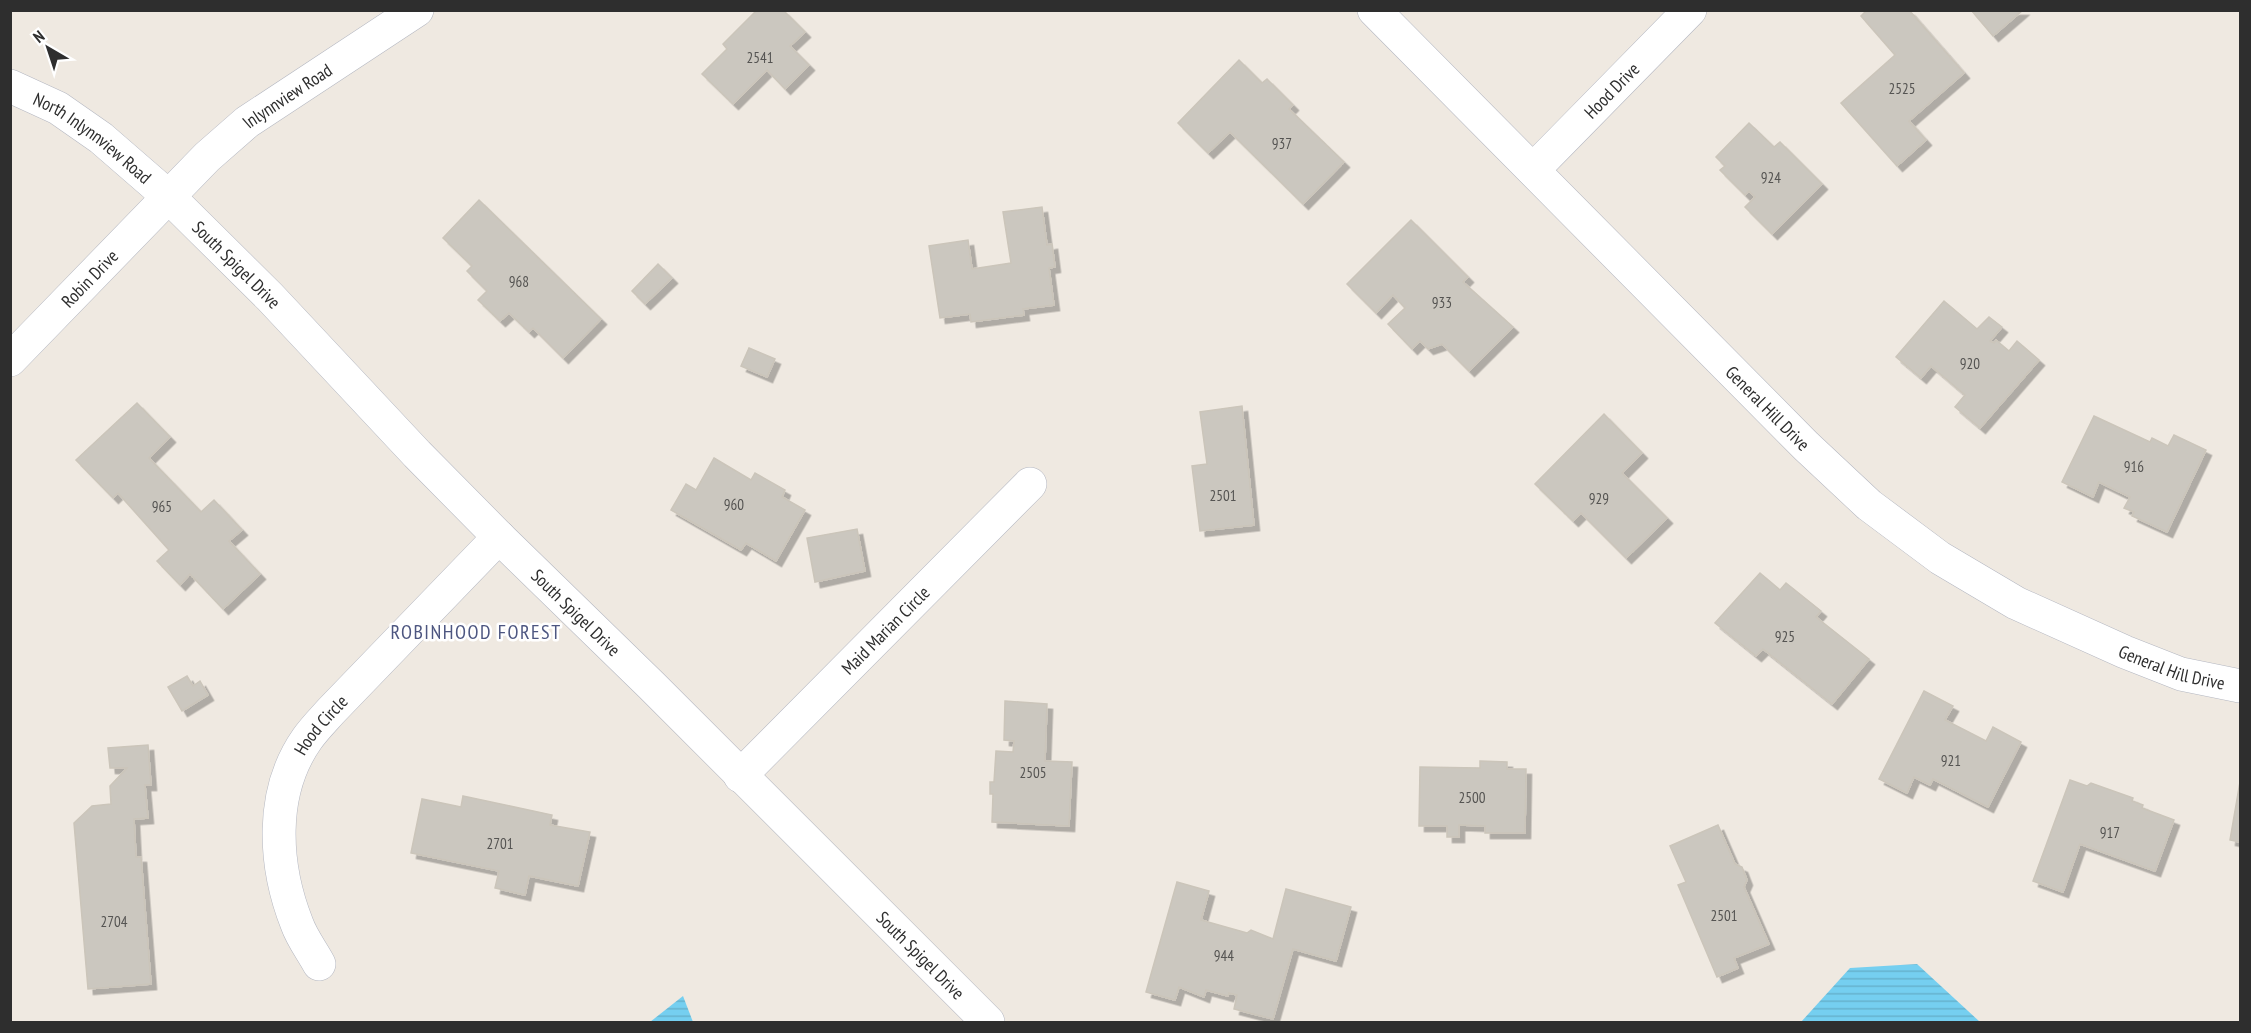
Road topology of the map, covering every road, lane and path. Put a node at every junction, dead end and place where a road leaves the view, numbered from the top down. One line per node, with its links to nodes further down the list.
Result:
1 (417, 10): 6 (street, Inlynnview Road)
2 (1374, 10): 5 (street, General Hill Drive)
3 (1690, 10): 5 (street, Hood Drive)
4 (10, 86): 6 (street, North Inlynnview Road)
5 (1533, 170): 10 (street, General Hill Drive)
6 (169, 197): 7 (street, Robin Drive); 9 (street, South Spigel Drive)
7 (10, 360)
8 (1030, 484): 11 (street, Maid Marian Circle)
9 (499, 537): 11 (street, South Spigel Drive); 12 (street, Hood Circle)
10 (2241, 686)
11 (740, 776): 13 (street, South Spigel Drive)
12 (319, 964)
13 (988, 1023)

